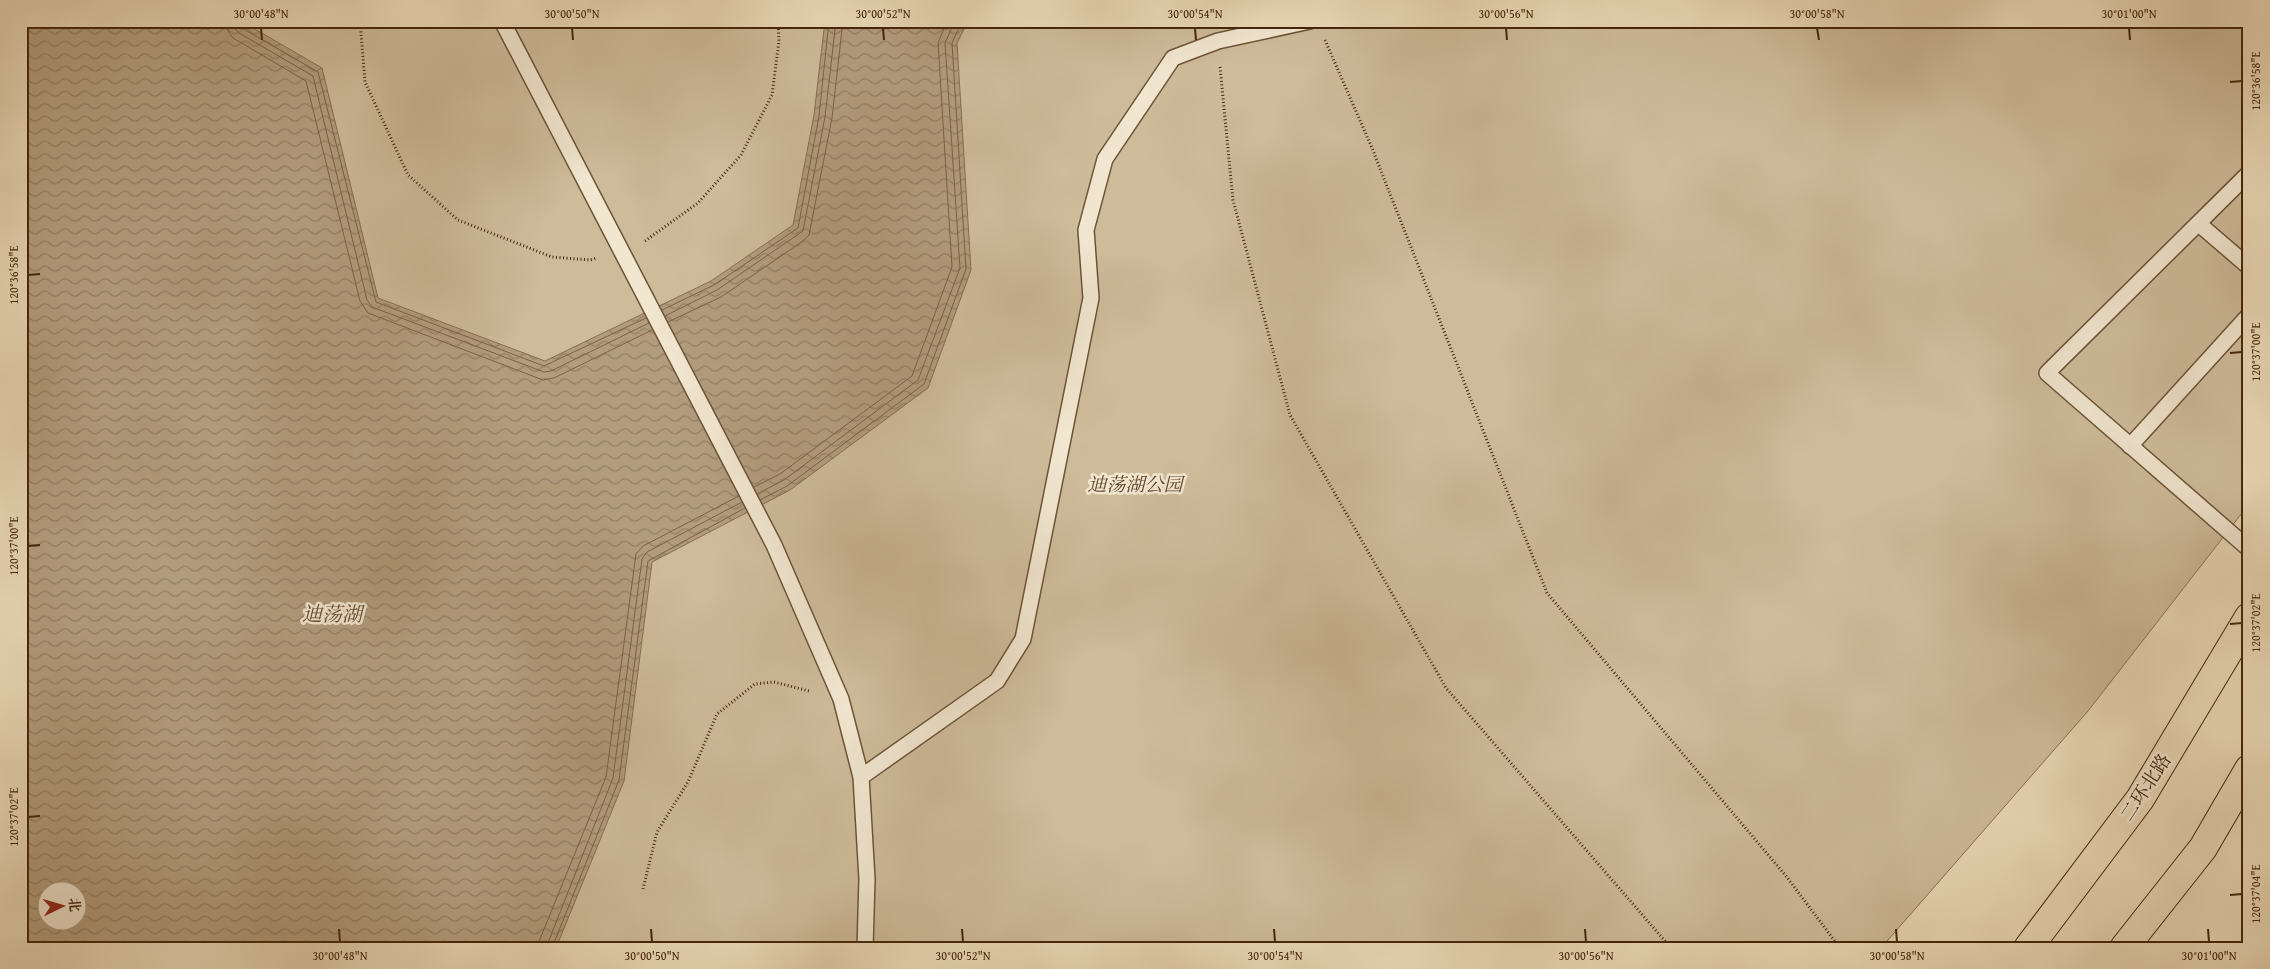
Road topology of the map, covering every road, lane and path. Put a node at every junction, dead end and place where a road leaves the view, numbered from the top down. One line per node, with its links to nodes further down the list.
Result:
1 (502, 21): 12 (lane)
2 (1310, 21): 4 (lane)
3 (1324, 39): 18 (path)
4 (1218, 41): 14 (lane); 17 (path)
5 (2249, 172): 6 (lane)
6 (2199, 224): 7 (lane); 9 (lane)
7 (2249, 267)
8 (2249, 315): 9 (lane)
9 (2130, 446): 10 (lane)
10 (2249, 549)
11 (2249, 617): 19 (highway, 二环北路)
12 (842, 699): 14 (lane); 15 (path)
13 (2249, 769): 20 (highway)
14 (861, 777): 16 (lane)
15 (643, 889)
16 (865, 948)
17 (1671, 948)
18 (1840, 948)
19 (2028, 948)
20 (2124, 948)

